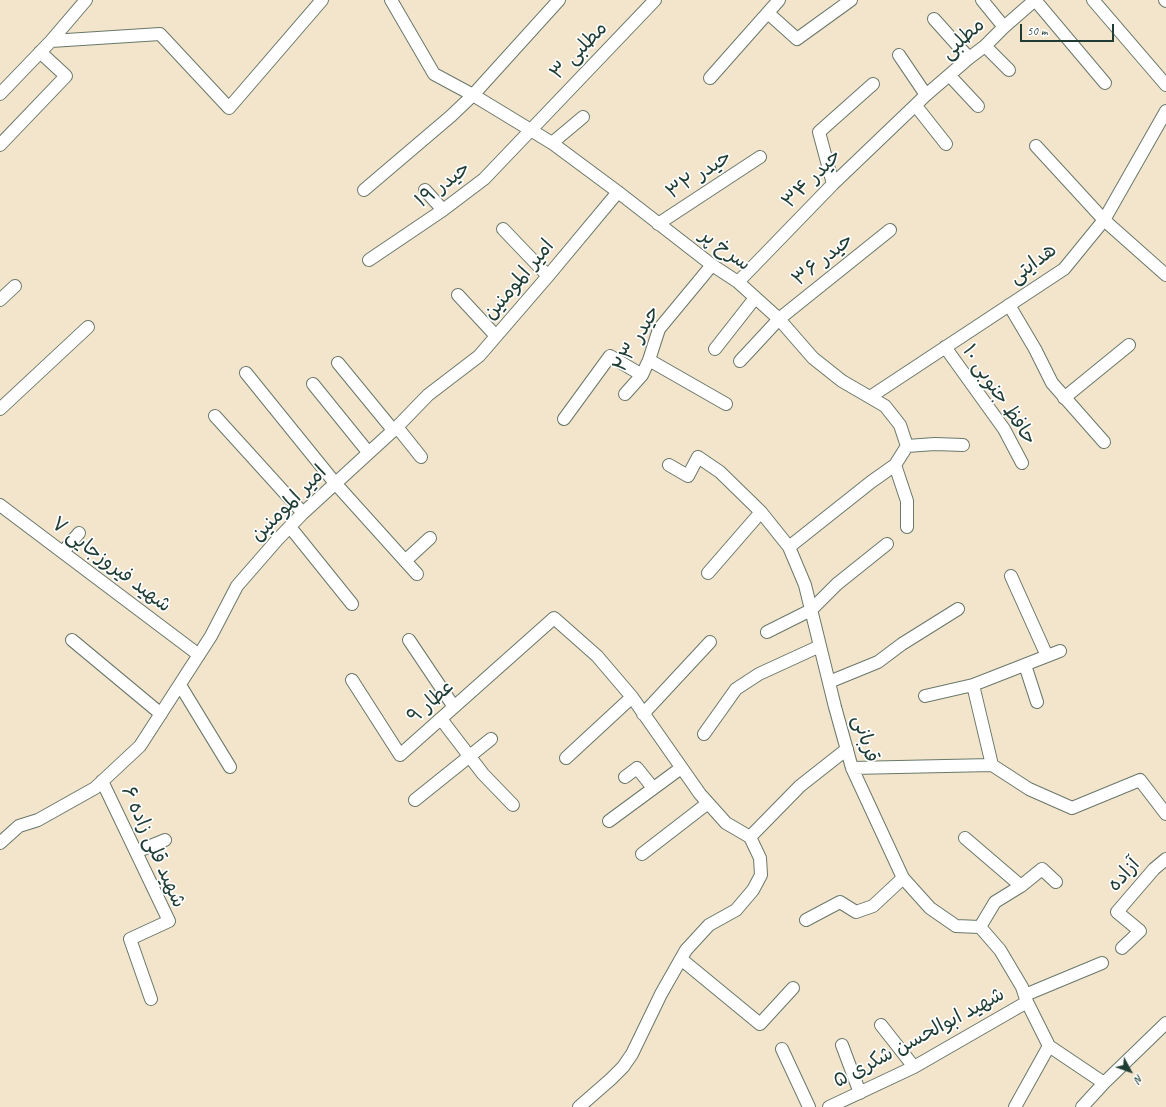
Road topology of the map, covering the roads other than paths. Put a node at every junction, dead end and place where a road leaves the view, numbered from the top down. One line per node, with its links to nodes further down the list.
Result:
1 (86, 0): 14 (street)
2 (322, 0): 14 (street)
3 (391, 0): 26 (street, سرخ پر)
4 (560, 0): 26 (street)
5 (655, 0): 32 (street, مطلبی ۳)
6 (779, 0): 11 (street)
7 (851, 0): 11 (street)
8 (982, 0): 13 (street)
9 (1035, 0): 13 (street, مطلبی); 22 (street)
10 (1094, 0): 24 (street)
11 (768, 13): 21 (street)
12 (934, 19): 18 (street)
13 (1004, 27): 15 (street, مطلبی)
14 (51, 41): 16 (street)
15 (986, 46): 18 (street, مطلبی); 19 (street)
16 (40, 52): 25 (street); 35 (street)
17 (899, 55): 27 (street)
18 (969, 58): 20 (street, مطلبی)
19 (1009, 70)
20 (950, 76): 27 (street, مطلبی); 29 (street)
21 (710, 78)
22 (1105, 83)
23 (872, 84): 38 (street)
24 (1166, 85)
25 (0, 94)
26 (473, 95): 32 (street, سرخ پر); 39 (street)
27 (926, 96): 28 (street, مطلبی)
28 (916, 106): 34 (street); 38 (street, حیدر ۳۴)
29 (978, 106)
30 (1166, 111): 43 (street, هدایتی)
31 (583, 117): 33 (street)
32 (531, 129): 33 (street, سرخ پر); 42 (street, حیدر ۱۹)
33 (552, 143): 41 (street, سرخ پر)
34 (946, 144)
35 (0, 145)
36 (1036, 146): 43 (street)
37 (760, 157): 44 (street, حیدر ۳۲)
38 (833, 184): 51 (street, حیدر ۳۴)
39 (364, 190)
40 (425, 190): 42 (street)
41 (618, 192): 44 (street, سرخ پر); 50 (street, امیر المومنین)
42 (443, 210): 47 (street, حیدر ۱۹)
43 (1104, 220): 49 (street); 56 (street, هدایتی)
44 (658, 224): 48 (street, سرخ پر)
45 (503, 229): 50 (street)
46 (890, 230): 57 (street, حیدر ۳۶)
47 (369, 260)
48 (712, 265): 51 (street, سرخ پر); 63 (street, حیدر ۲۳)
49 (1166, 275)
50 (548, 276): 59 (street, امیر المومنین)
51 (738, 282): 54 (street, سرخ پر)
52 (15, 286): 55 (street)
53 (458, 295): 59 (street)
54 (755, 298): 57 (street, سرخ پر); 62 (street)
55 (0, 300)
56 (1009, 305): 61 (street, هدایتی); 71 (street)
57 (779, 319): 64 (street, حیدر ۳۶); 70 (street, سرخ پر)
58 (88, 327): 73 (street)
59 (496, 336): 76 (street, امیر المومنین)
60 (1129, 345): 71 (street)
61 (945, 348): 70 (street, هدایتی); 82 (street, حافظ جنوبی ۱۰)
62 (715, 349)
63 (649, 360): 67 (street, حیدر ۲۳); 72 (street)
64 (740, 361)
65 (338, 363): 76 (street)
66 (246, 373): 85 (street)
67 (642, 375): 69 (street, حیدر ۲۳); 75 (street)
68 (313, 384): 80 (street)
69 (625, 394)
70 (870, 396): 79 (street, سرخ پر)
71 (1064, 398): 77 (street)
72 (726, 404)
73 (0, 409)
74 (215, 416): 88 (street)
75 (564, 419)
76 (395, 428): 80 (street, امیر المومنین); 81 (street)
77 (1104, 442)
78 (963, 445): 79 (street)
79 (906, 446): 84 (street)
80 (368, 452): 85 (street, امیر المومنین)
81 (421, 457)
82 (1022, 463)
83 (669, 465): 87 (street, قربانی)
84 (895, 465): 90 (street); 94 (street)
85 (335, 483): 88 (street, امیر المومنین); 96 (street)
86 (0, 505): 95 (street, شهید فیروزجایی ۷)
87 (761, 512): 94 (street, قربانی); 97 (street)
88 (303, 513): 89 (street, امیر المومنین)
89 (290, 527): 100 (street); 109 (street, امیر المومنین)
90 (907, 527)
91 (79, 533): 95 (street)
92 (430, 538): 96 (street)
93 (887, 544): 102 (street)
94 (789, 547): 102 (street, قربانی)
95 (63, 552): 109 (street, شهید فیروزجایی ۷)
96 (405, 560): 98 (street)
97 (708, 573)
98 (417, 574)
99 (1011, 576): 110 (street)
100 (352, 604)
101 (958, 609): 113 (street)
102 (811, 610): 103 (street); 107 (street, قربانی)
103 (767, 632)
104 (72, 640): 120 (street)
105 (409, 640): 119 (street)
106 (710, 642): 121 (street)
107 (820, 646): 113 (street, قربانی); 123 (street)
108 (1060, 651): 110 (street)
109 (199, 655): 114 (street, امیر المومنین)
110 (1047, 656): 111 (street)
111 (1025, 665): 115 (street); 118 (street)
112 (352, 680): 122 (street, عطار ۹)
113 (829, 682): 125 (street, قربانی)
114 (180, 685): 120 (street, امیر المومنین); 129 (street)
115 (973, 685): 116 (street); 128 (street)
116 (925, 696)
117 (632, 697): 119 (street, عطار ۹); 121 (street); 127 (street)
118 (1037, 702)
119 (454, 707): 122 (street, عطار ۹)
120 (161, 714): 133 (street, امیر المومنین)
121 (643, 714): 130 (street)
122 (441, 719): 126 (street)
123 (704, 734)
124 (491, 740): 126 (street)
125 (847, 749): 131 (street, قربانی); 140 (street)
126 (469, 756): 135 (street); 137 (street)
127 (566, 758)
128 (992, 765): 131 (street); 138 (street)
129 (230, 767)
130 (680, 768): 134 (street); 136 (street)
131 (852, 768): 147 (street, قربانی)
132 (625, 777): 134 (street)
133 (102, 781): 143 (street, امیر المومنین); 144 (street, شهید قلی زاده ۶)
134 (653, 788): 139 (street)
135 (415, 800)
136 (708, 803): 140 (street); 145 (street)
137 (514, 805)
138 (1166, 814)
139 (609, 821)
140 (750, 837): 153 (street)
141 (965, 838): 149 (street)
142 (165, 840): 144 (street)
143 (0, 843)
144 (136, 852): 156 (street, شهید قلی زاده ۶)
145 (642, 854)
146 (1166, 859): 152 (street, آزاده)
147 (903, 878): 150 (street); 151 (street, قربانی)
148 (1056, 882): 149 (street)
149 (1021, 886): 151 (street)
150 (806, 920)
151 (980, 927): 157 (street)
152 (1122, 948)
153 (681, 959): 155 (street); 166 (street)
154 (1102, 963): 157 (street, شهید ابوالحسن شکری ۵)
155 (793, 988)
156 (151, 999)
157 (1026, 999): 161 (street); 163 (street, شهید ابوالحسن شکری ۵)
158 (1166, 1023): 164 (street)
159 (880, 1025): 163 (street)
160 (842, 1045): 165 (street)
161 (1048, 1046): 164 (street); 169 (street)
162 (782, 1049): 167 (street)
163 (914, 1067): 165 (street, شهید ابوالحسن شکری ۵)
164 (1104, 1083): 170 (street)
165 (860, 1093): 168 (street, شهید ابوالحسن شکری ۵)
166 (579, 1107)
167 (809, 1107)
168 (829, 1107)
169 (1015, 1107)
170 (1083, 1107)

